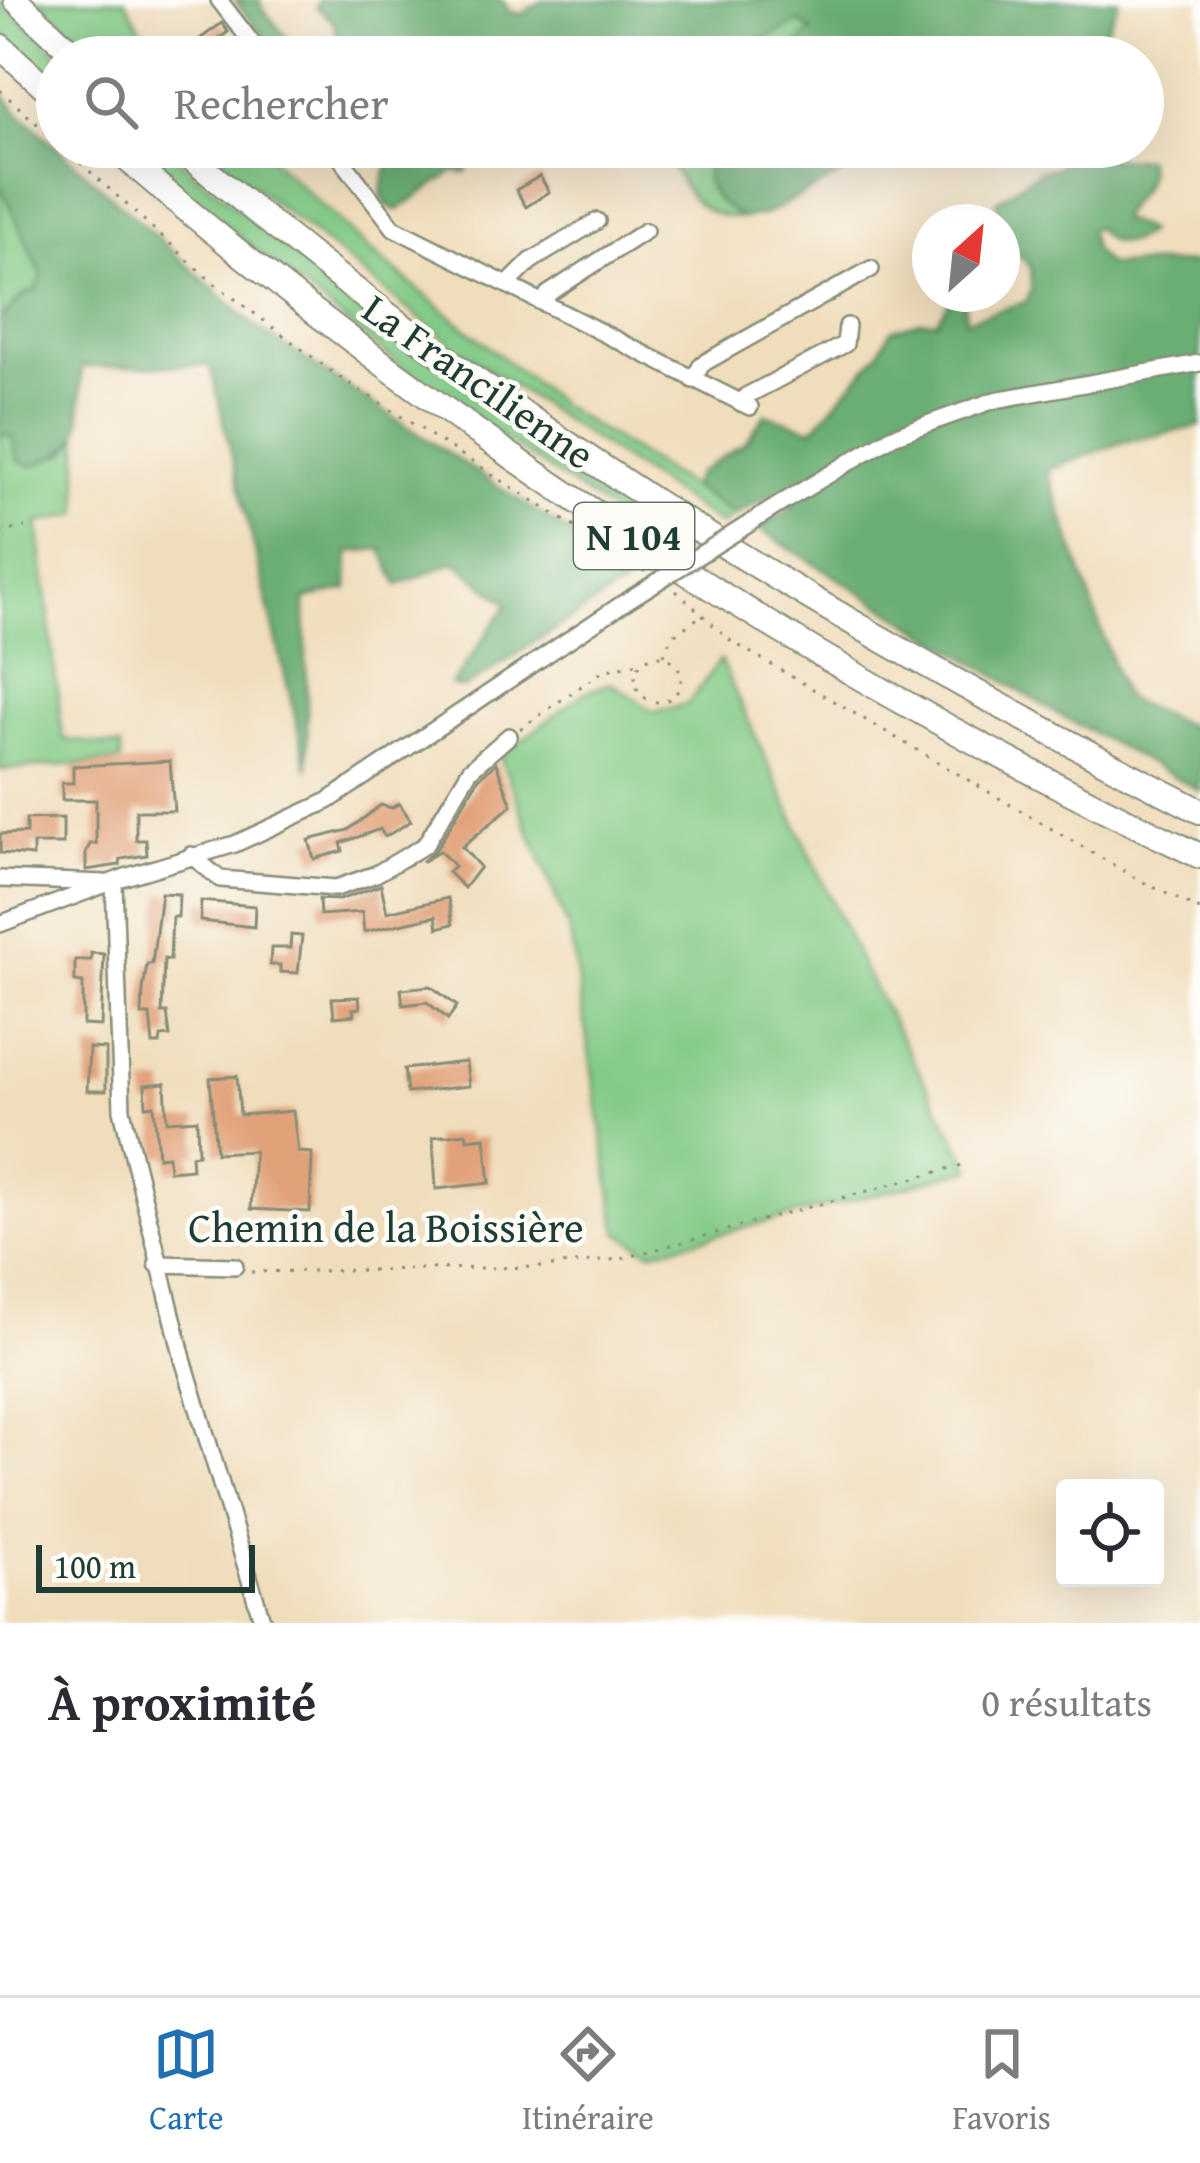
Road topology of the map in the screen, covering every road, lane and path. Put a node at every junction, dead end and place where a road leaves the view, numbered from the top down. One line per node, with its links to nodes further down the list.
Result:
1 (16, 0): 3 (highway)
2 (220, 0): 4 (street)
3 (55, 36)
4 (247, 36)
5 (0, 46): 6 (highway)
6 (36, 79)
7 (0, 90): 8 (path)
8 (36, 123)
9 (139, 168): 28 (highway, La Francilienne / N 104)
10 (205, 168): 26 (highway, La Francilienne / N 104)
11 (348, 168): 15 (street)
12 (597, 221): 15 (street)
13 (645, 231): 16 (street)
14 (871, 268): 19 (street)
15 (507, 285): 16 (street)
16 (543, 303): 19 (street)
17 (847, 326): 19 (street)
18 (1200, 363): 27 (street, bridge)
19 (693, 380)
20 (25, 527): 21 (path)
21 (0, 533)
22 (701, 616): 23 (path)
23 (663, 656): 24 (path); 24 (path)
24 (643, 662): 25 (path)
25 (509, 736): 27 (street)
26 (1200, 811)
27 (190, 855): 30 (street)
28 (1200, 856)
29 (0, 879): 30 (street)
30 (114, 883): 31 (street); 33 (street)
31 (0, 924)
32 (962, 1165): 34 (path, Chemin de la Boissière)
33 (157, 1264): 34 (street, Chemin de la Boissière); 35 (street)
34 (236, 1266)
35 (263, 1623)

